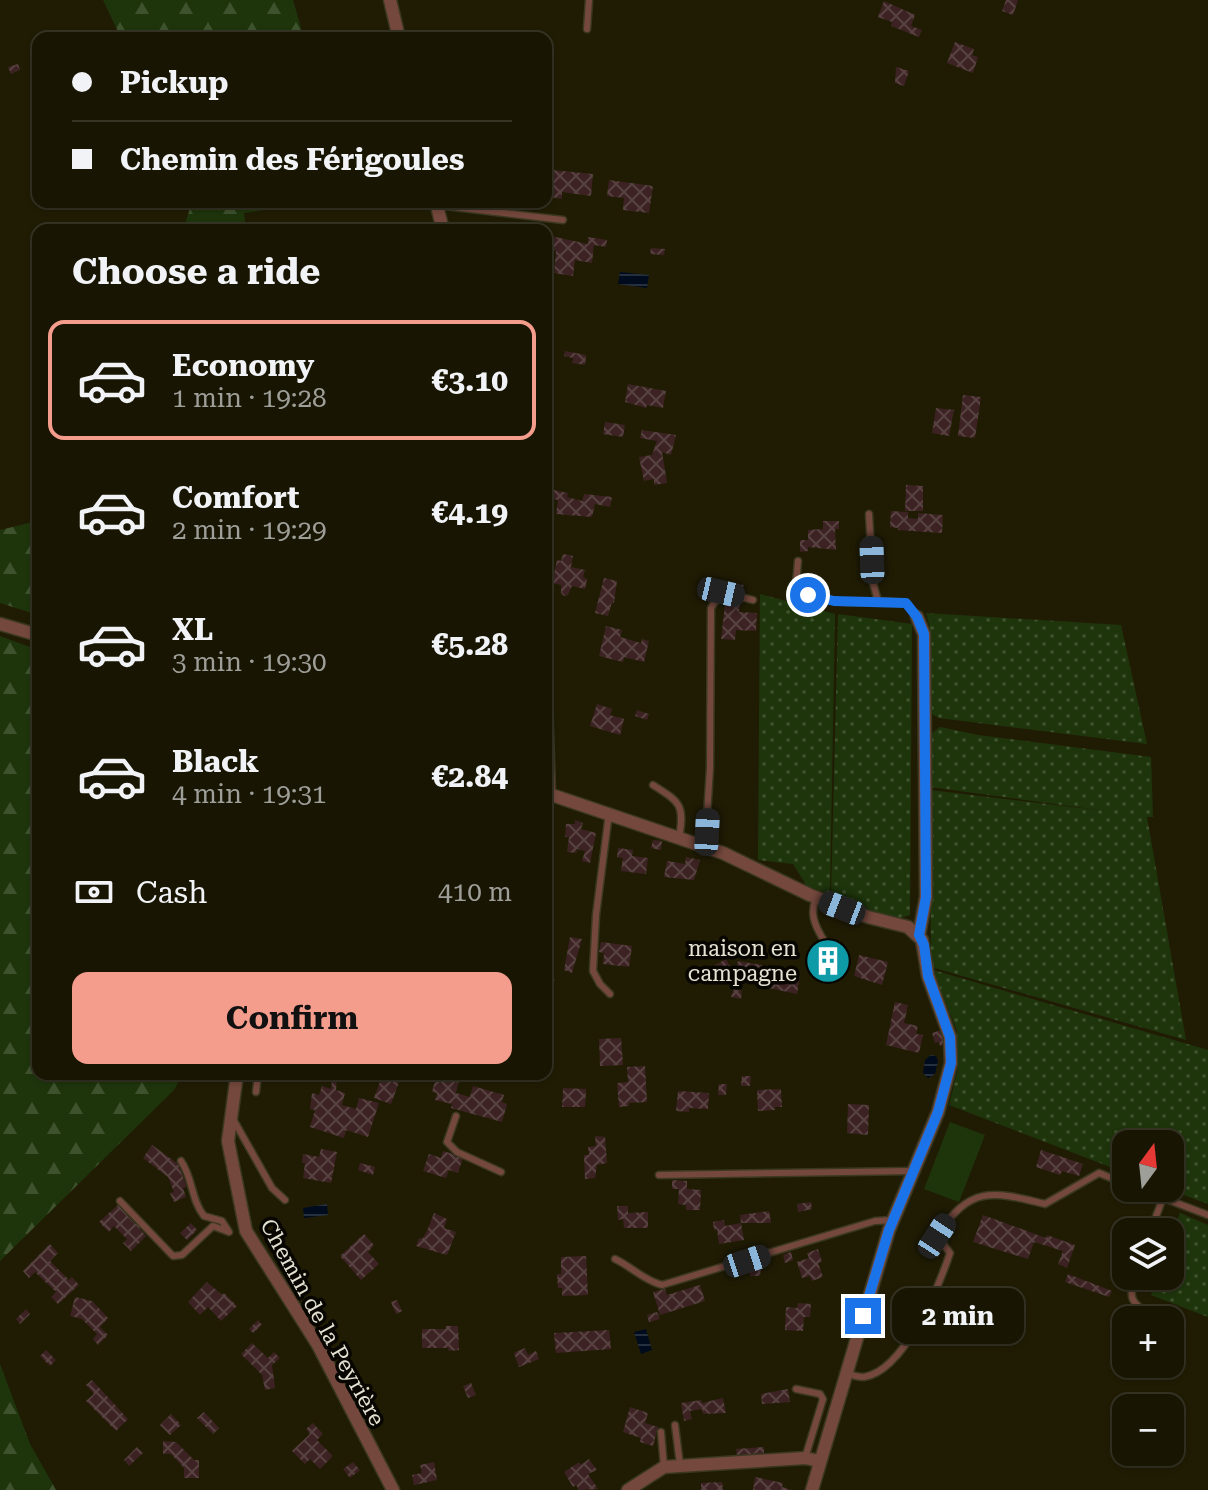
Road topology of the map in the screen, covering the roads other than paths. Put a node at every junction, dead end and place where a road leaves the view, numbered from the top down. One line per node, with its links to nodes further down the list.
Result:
1 (390, 0): 4 (street)
2 (589, 0): 3 (lane)
3 (587, 29)
4 (398, 32)
5 (468, 208): 6 (lane)
6 (563, 220)
7 (869, 514): 10 (lane)
8 (798, 561): 10 (lane)
9 (753, 600): 18 (lane)
10 (878, 601): 11 (lane)
11 (917, 617): 20 (street)
12 (0, 624): 13 (street)
13 (32, 633)
14 (653, 785): 17 (lane)
15 (552, 795): 16 (street)
16 (609, 813): 17 (street); 22 (lane)
17 (679, 839): 18 (street)
18 (705, 847): 19 (street)
19 (816, 898): 20 (street); 21 (lane)
20 (919, 935): 29 (street)
21 (823, 939)
22 (610, 994)
23 (236, 1080): 26 (street, Chemin de la Peyrière)
24 (257, 1080): 25 (lane)
25 (256, 1092)
26 (231, 1116): 33 (lane); 47 (street, Chemin de la Peyrière)
27 (456, 1116): 30 (lane)
28 (181, 1161): 34 (lane)
29 (913, 1171): 31 (lane); 37 (street)
30 (501, 1172)
31 (659, 1175)
32 (1112, 1178): 39 (lane)
33 (285, 1200)
34 (120, 1201)
35 (1174, 1202): 36 (lane)
36 (1208, 1215)
37 (893, 1220): 38 (lane); 39 (street)
38 (615, 1259)
39 (846, 1373): 44 (street)
40 (796, 1389): 43 (lane)
41 (675, 1425): 45 (lane)
42 (661, 1432): 46 (lane)
43 (805, 1458): 44 (street); 45 (street)
44 (819, 1461): 49 (street)
45 (680, 1466): 46 (street)
46 (664, 1467): 48 (street)
47 (393, 1490)
48 (628, 1490)
49 (812, 1490)

